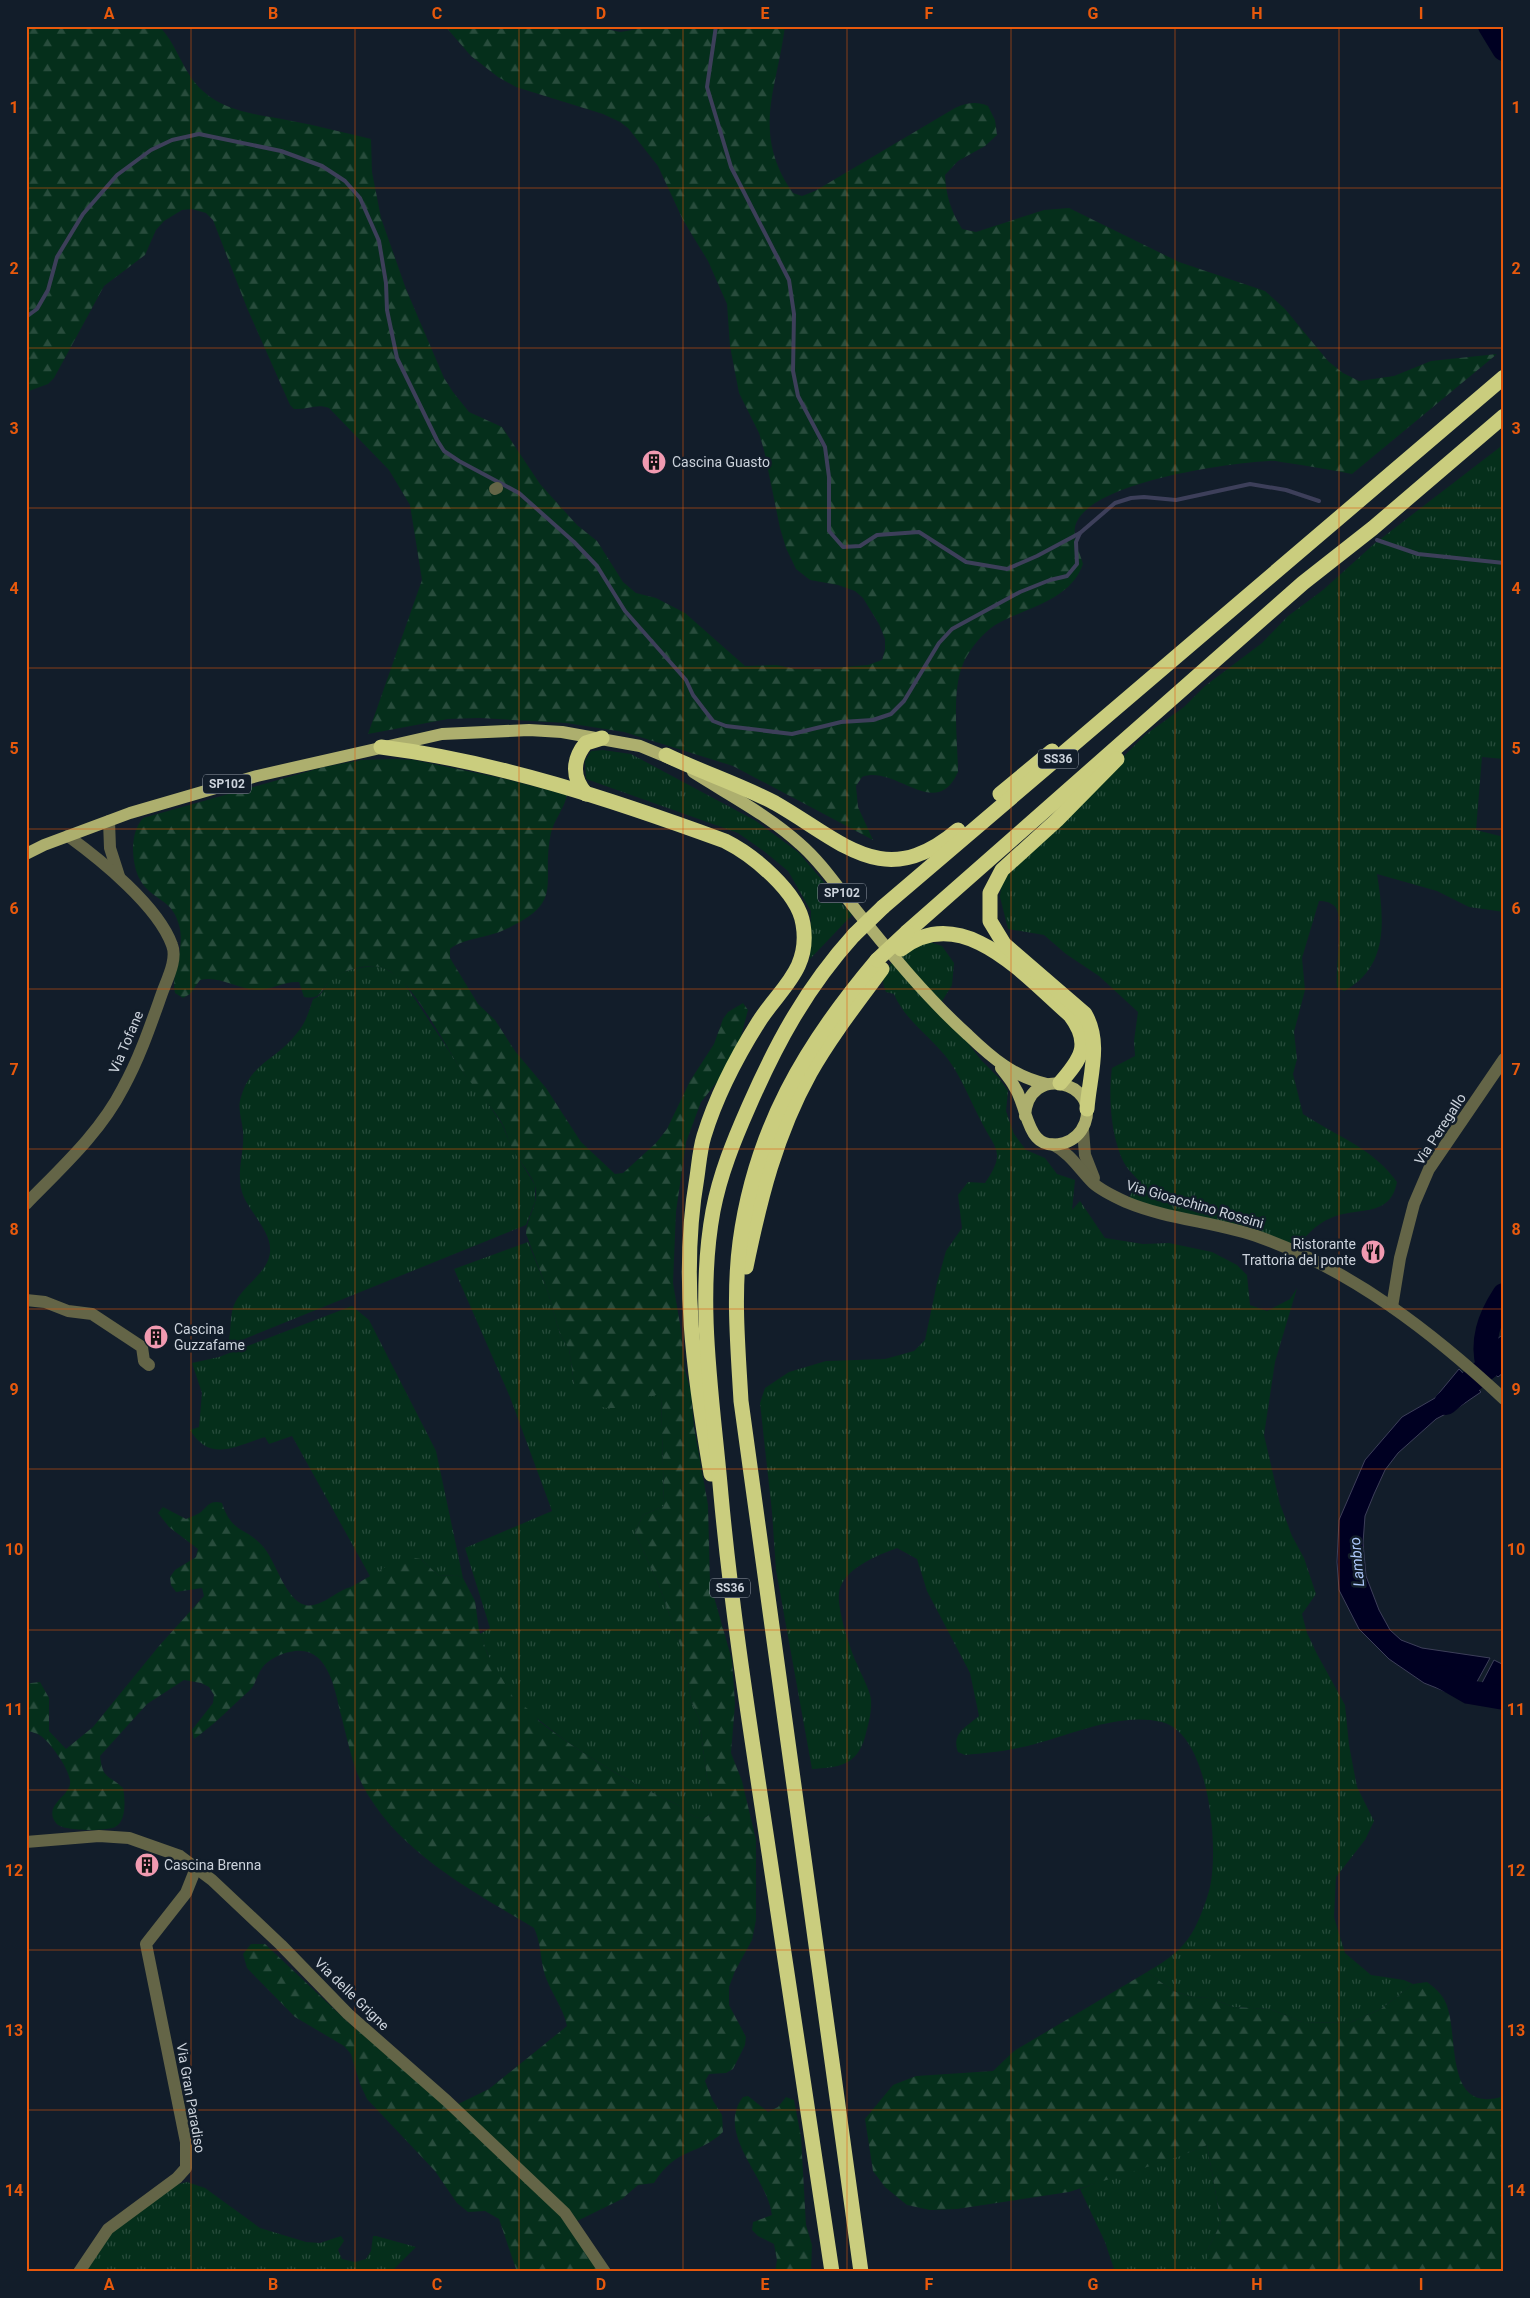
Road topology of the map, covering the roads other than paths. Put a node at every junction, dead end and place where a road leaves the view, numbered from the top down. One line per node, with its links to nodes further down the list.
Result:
1 (1504, 377): 3 (highway, SS36)
2 (1499, 420): 4 (highway, SS36)
3 (1232, 610): 7 (highway); 27 (highway, SS36, bridge)
4 (1172, 698): 13 (highway, SS36, bridge); 17 (highway)
5 (602, 738): 6 (main road, SP102); 7 (main road, SP102); 8 (highway)
6 (381, 747): 8 (highway); 9 (main road, SP102)
7 (666, 755): 14 (main road, SP102)
8 (586, 794): 27 (highway)
9 (109, 821): 10 (main road, SP102); 12 (street, Via Tofane)
10 (68, 836): 11 (main road, SP102); 12 (street, Via Tofane)
11 (26, 854)
12 (119, 876): 22 (street, Via Tofane)
13 (880, 965): 16 (highway); 33 (highway, SS36)
14 (994, 1060): 16 (main road, SP102); 18 (main road, SP102)
15 (1504, 1060): 24 (street, Via Peregallo)
16 (1054, 1084): 17 (main road); 18 (main road)
17 (1087, 1109): 19 (main road)
18 (1025, 1116): 20 (main road)
19 (1082, 1130): 20 (main road); 21 (street)
20 (1052, 1144): 21 (street, Via Gioacchino Rossini)
21 (1100, 1188): 24 (street, Via Gioacchino Rossini)
22 (26, 1204)
23 (26, 1300): 25 (street)
24 (1392, 1307): 26 (street, Via Gioacchino Rossini)
25 (149, 1365)
26 (1504, 1399)
27 (729, 1582): 32 (highway, SS36)
28 (26, 1842): 29 (street, Via delle Grigne)
29 (196, 1868): 30 (street, Via Gran Paradiso); 31 (street, Via delle Grigne)
30 (80, 2272)
31 (605, 2272)
32 (832, 2272)
33 (861, 2272)

